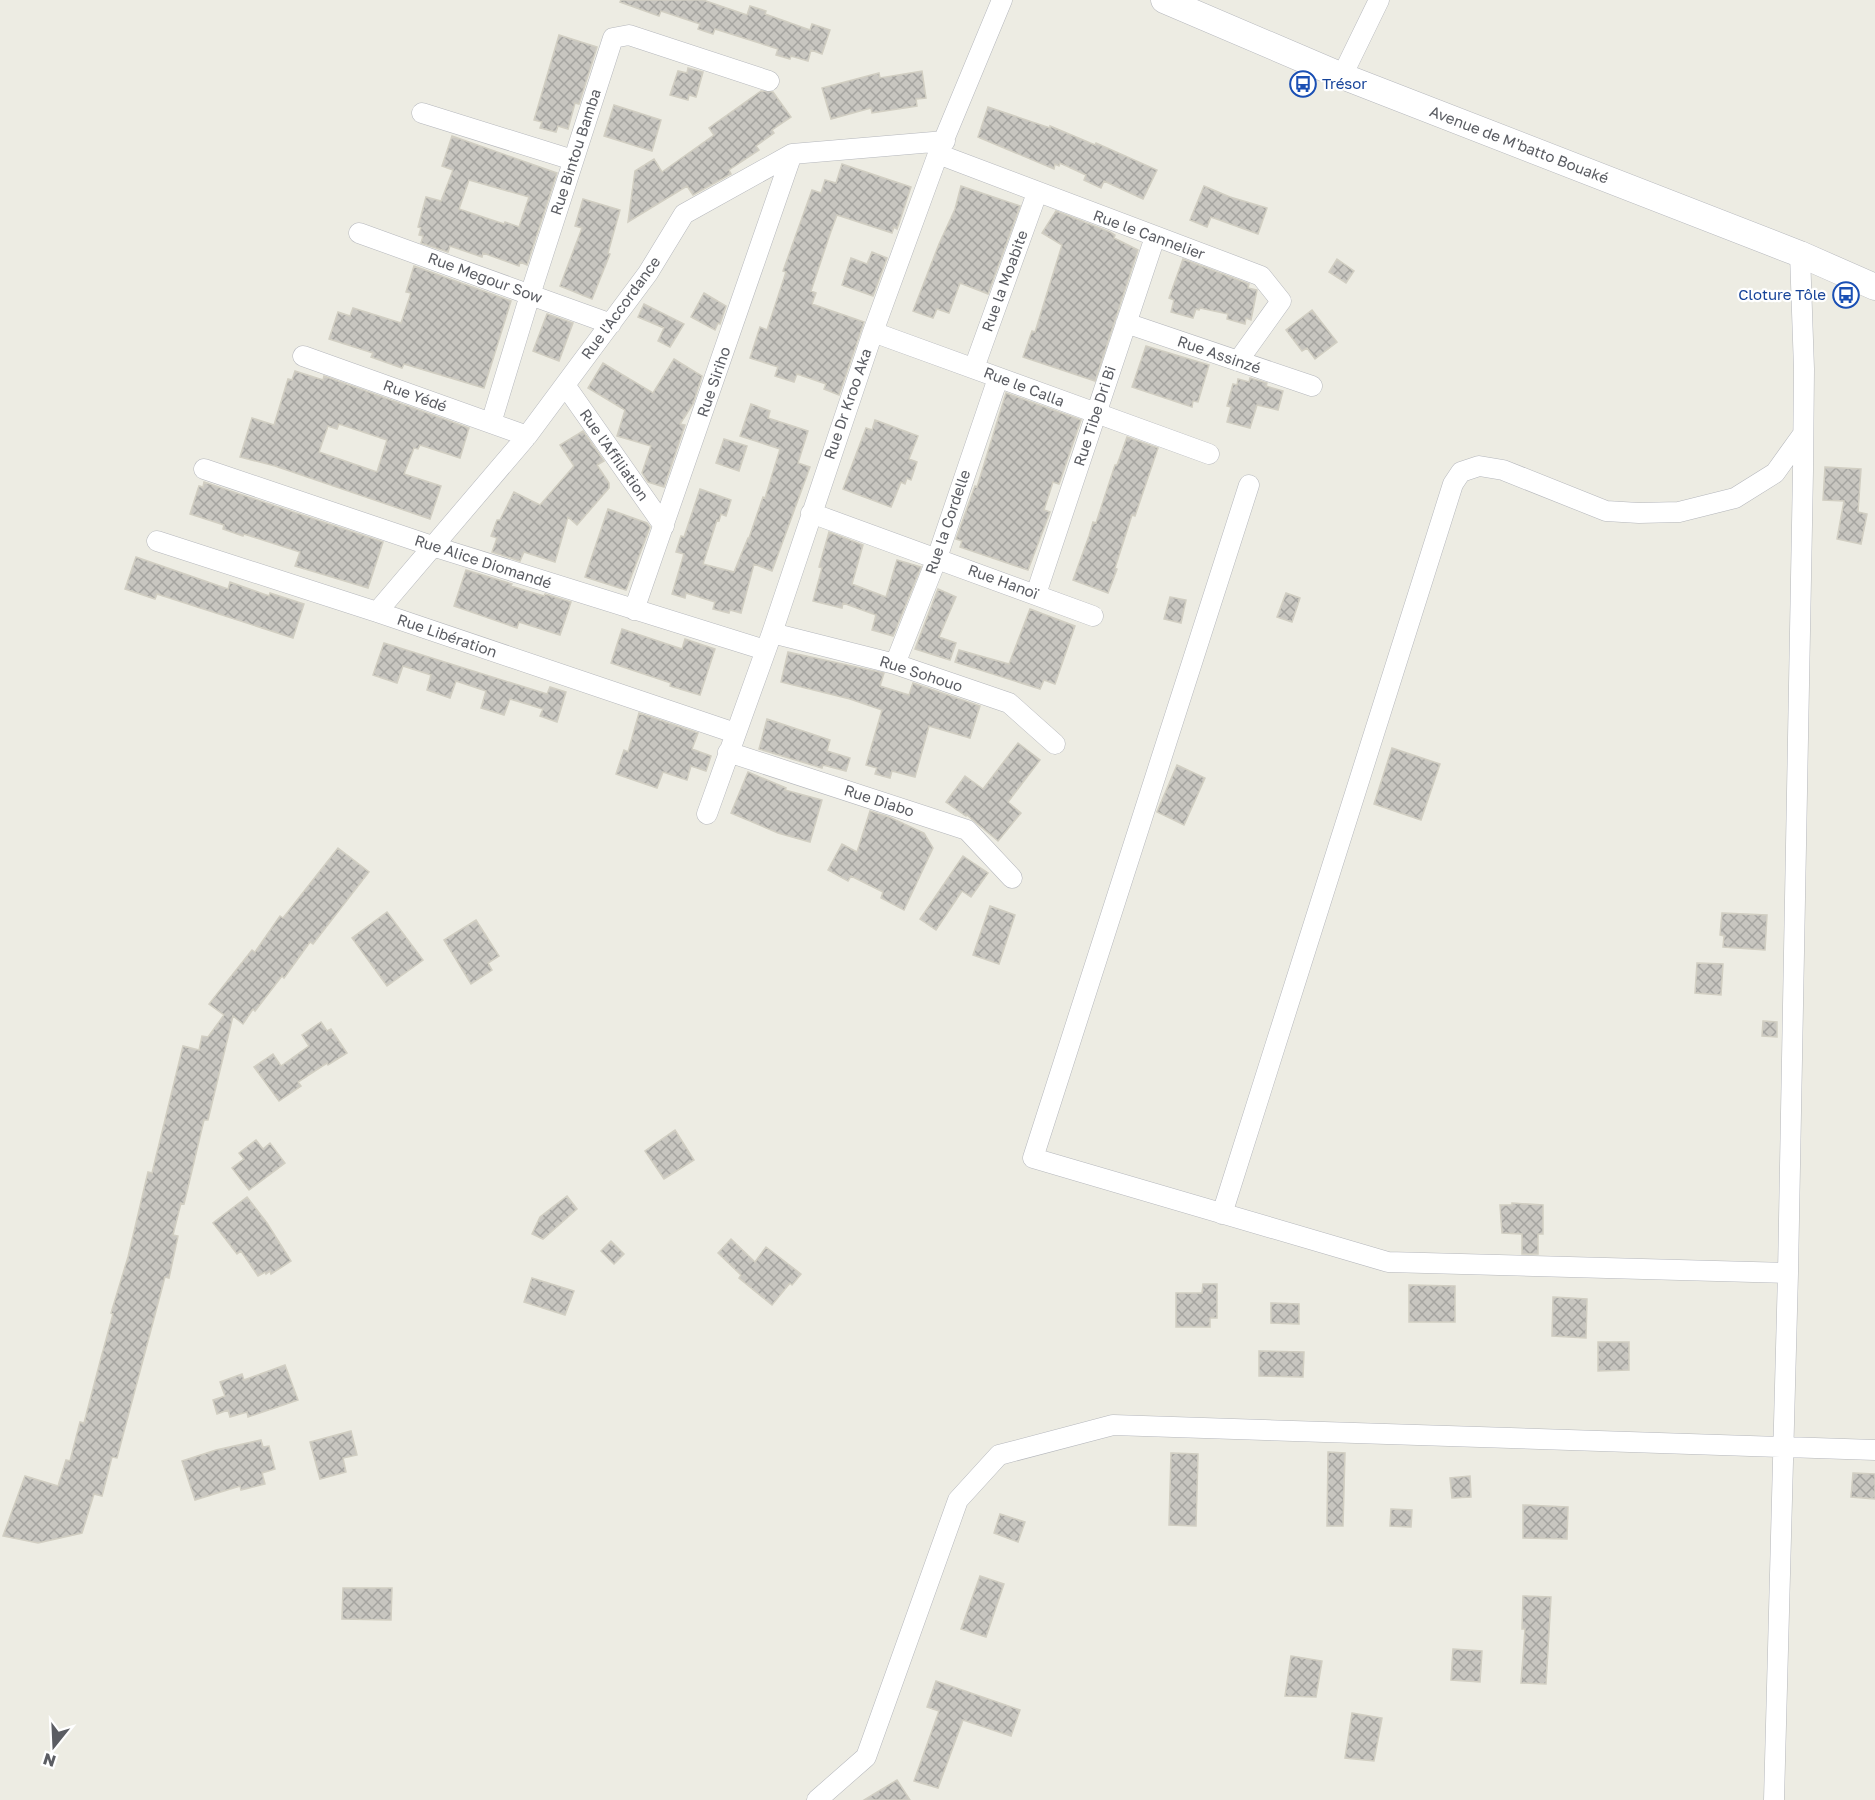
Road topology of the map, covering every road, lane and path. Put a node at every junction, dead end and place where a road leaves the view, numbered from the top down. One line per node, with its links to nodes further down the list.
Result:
1 (1002, 0): 7 (street, Rue Dr Kroo Aka)
2 (1164, 0): 4 (street, Avenue de M'batto Bouaké)
3 (1379, 0): 4 (street)
4 (1342, 76): 13 (street, Avenue de M'batto Bouaké)
5 (769, 81): 9 (street, Rue Bintou Bamba)
6 (422, 113): 9 (street)
7 (941, 148): 8 (street, Rue l'Accordance); 10 (street, Rue le Cannelier); 18 (street, Rue Dr Kroo Aka)
8 (792, 154): 17 (street, Rue l'Accordance); 33 (street, Rue Siriho)
9 (573, 160): 15 (street, Rue Bintou Bamba)
10 (1037, 193): 12 (street, Rue le Cannelier); 21 (street, Rue la Moabite)
11 (358, 233): 15 (street, Rue Megour Sow)
12 (1155, 237): 16 (street, Rue Tibe Dri Bi); 20 (street, Rue le Cannelier)
13 (1800, 254): 14 (street, Avenue de M'batto Bouaké); 27 (street)
14 (1875, 286)
15 (530, 295): 17 (street, Rue Megour Sow); 26 (street, Rue Bintou Bamba)
16 (1126, 323): 20 (street, Rue Assinzé); 25 (street, Rue Tibe Dri Bi)
17 (611, 324): 23 (street, Rue l'Accordance)
18 (873, 332): 21 (street, Rue le Calla); 32 (street, Rue Dr Kroo Aka)
19 (303, 356): 26 (street, Rue Yédé)
20 (1238, 361): 24 (street, Rue Assinzé)
21 (974, 368): 22 (street, Rue le Calla)
22 (998, 378): 25 (street, Rue le Calla); 36 (street, Rue la Cordelle)
23 (565, 385): 28 (street, Rue l'Accordance); 33 (street, Rue l'Affiliation)
24 (1312, 386)
25 (1095, 414): 29 (street, Rue le Calla); 37 (street, Rue Tibe Dri Bi)
26 (491, 423): 28 (street, Rue Yédé)
27 (1803, 434): 48 (street); 49 (street)
28 (527, 435): 35 (street, Rue l'Accordance)
29 (1209, 454)
30 (204, 470): 35 (street, Rue Alice Diomandé)
31 (1249, 485): 48 (street)
32 (811, 513): 36 (street, Rue Hanoï); 41 (street, Rue Dr Kroo Aka)
33 (664, 526): 38 (street, Rue Siriho)
34 (158, 541): 39 (street, Rue Libération)
35 (432, 546): 38 (street, Rue Alice Diomandé); 39 (street, Rue l'Accordance)
36 (937, 558): 37 (street, Rue Hanoï); 42 (street, Rue la Cordelle)
37 (1036, 594): 40 (street, Rue Hanoï)
38 (634, 610): 41 (street, Rue Alice Diomandé)
39 (377, 612): 43 (street, Rue Libération)
40 (1093, 616)
41 (768, 642): 42 (street, Rue Sohouo); 43 (street, Rue Dr Kroo Aka)
42 (895, 664): 44 (street, Rue Sohouo)
43 (735, 733): 45 (street, Rue Dr Kroo Aka)
44 (1055, 744)
45 (728, 752): 46 (street, Rue Dr Kroo Aka); 47 (street, Rue Diabo)
46 (707, 814)
47 (1012, 878)
48 (1222, 1214): 49 (street)
49 (1788, 1273): 50 (street)
50 (1783, 1448): 51 (street); 52 (street); 53 (street)
51 (1875, 1450)
52 (817, 1800)
53 (1774, 1800)

